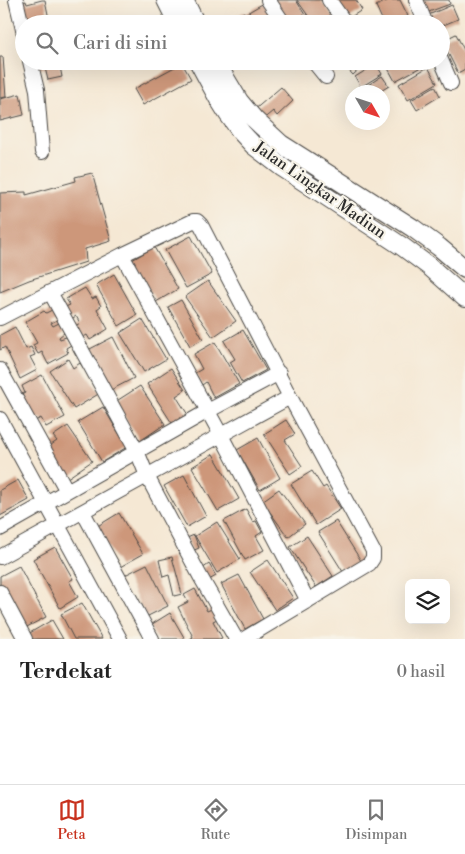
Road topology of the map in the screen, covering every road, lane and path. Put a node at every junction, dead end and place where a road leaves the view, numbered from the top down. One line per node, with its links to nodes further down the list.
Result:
1 (16, 0): 7 (street)
2 (166, 0): 8 (main road)
3 (184, 0): 9 (main road)
4 (268, 0): 10 (street)
5 (329, 0): 11 (street)
6 (416, 0): 12 (street)
7 (20, 15)
8 (174, 15)
9 (192, 15)
10 (278, 15)
11 (340, 15)
12 (422, 15)
13 (32, 70): 20 (street)
14 (203, 70): 22 (main road, Jalan Lingkar Madiun)
15 (221, 70): 21 (main road, Jalan Lingkar Madiun)
16 (320, 70): 18 (street)
17 (445, 70): 19 (street)
18 (326, 77)
19 (450, 83)
20 (42, 152)
21 (345, 184): 22 (main road); 24 (main road, Jalan Lingkar Madiun)
22 (334, 202): 26 (main road, Jalan Lingkar Madiun)
23 (122, 255): 25 (street); 29 (street); 31 (street)
24 (465, 269)
25 (50, 292): 27 (street); 34 (street)
26 (465, 298)
27 (0, 318)
28 (0, 370): 36 (street)
29 (279, 373): 30 (street); 31 (street)
30 (290, 397): 33 (street); 43 (street)
31 (208, 411): 33 (street); 34 (street)
32 (0, 419): 37 (street)
33 (220, 435): 35 (street); 43 (street)
34 (137, 451): 35 (street); 36 (street)
35 (146, 476): 38 (street); 47 (street)
36 (67, 491): 37 (street)
37 (46, 503): 39 (street); 40 (street)
38 (83, 512): 39 (street); 46 (street)
39 (58, 525): 41 (street); 45 (street)
40 (0, 529)
41 (0, 557)
42 (0, 592): 44 (street)
43 (308, 601): 48 (street)
44 (25, 639)
45 (120, 639)
46 (152, 639)
47 (236, 639)
48 (244, 639)

